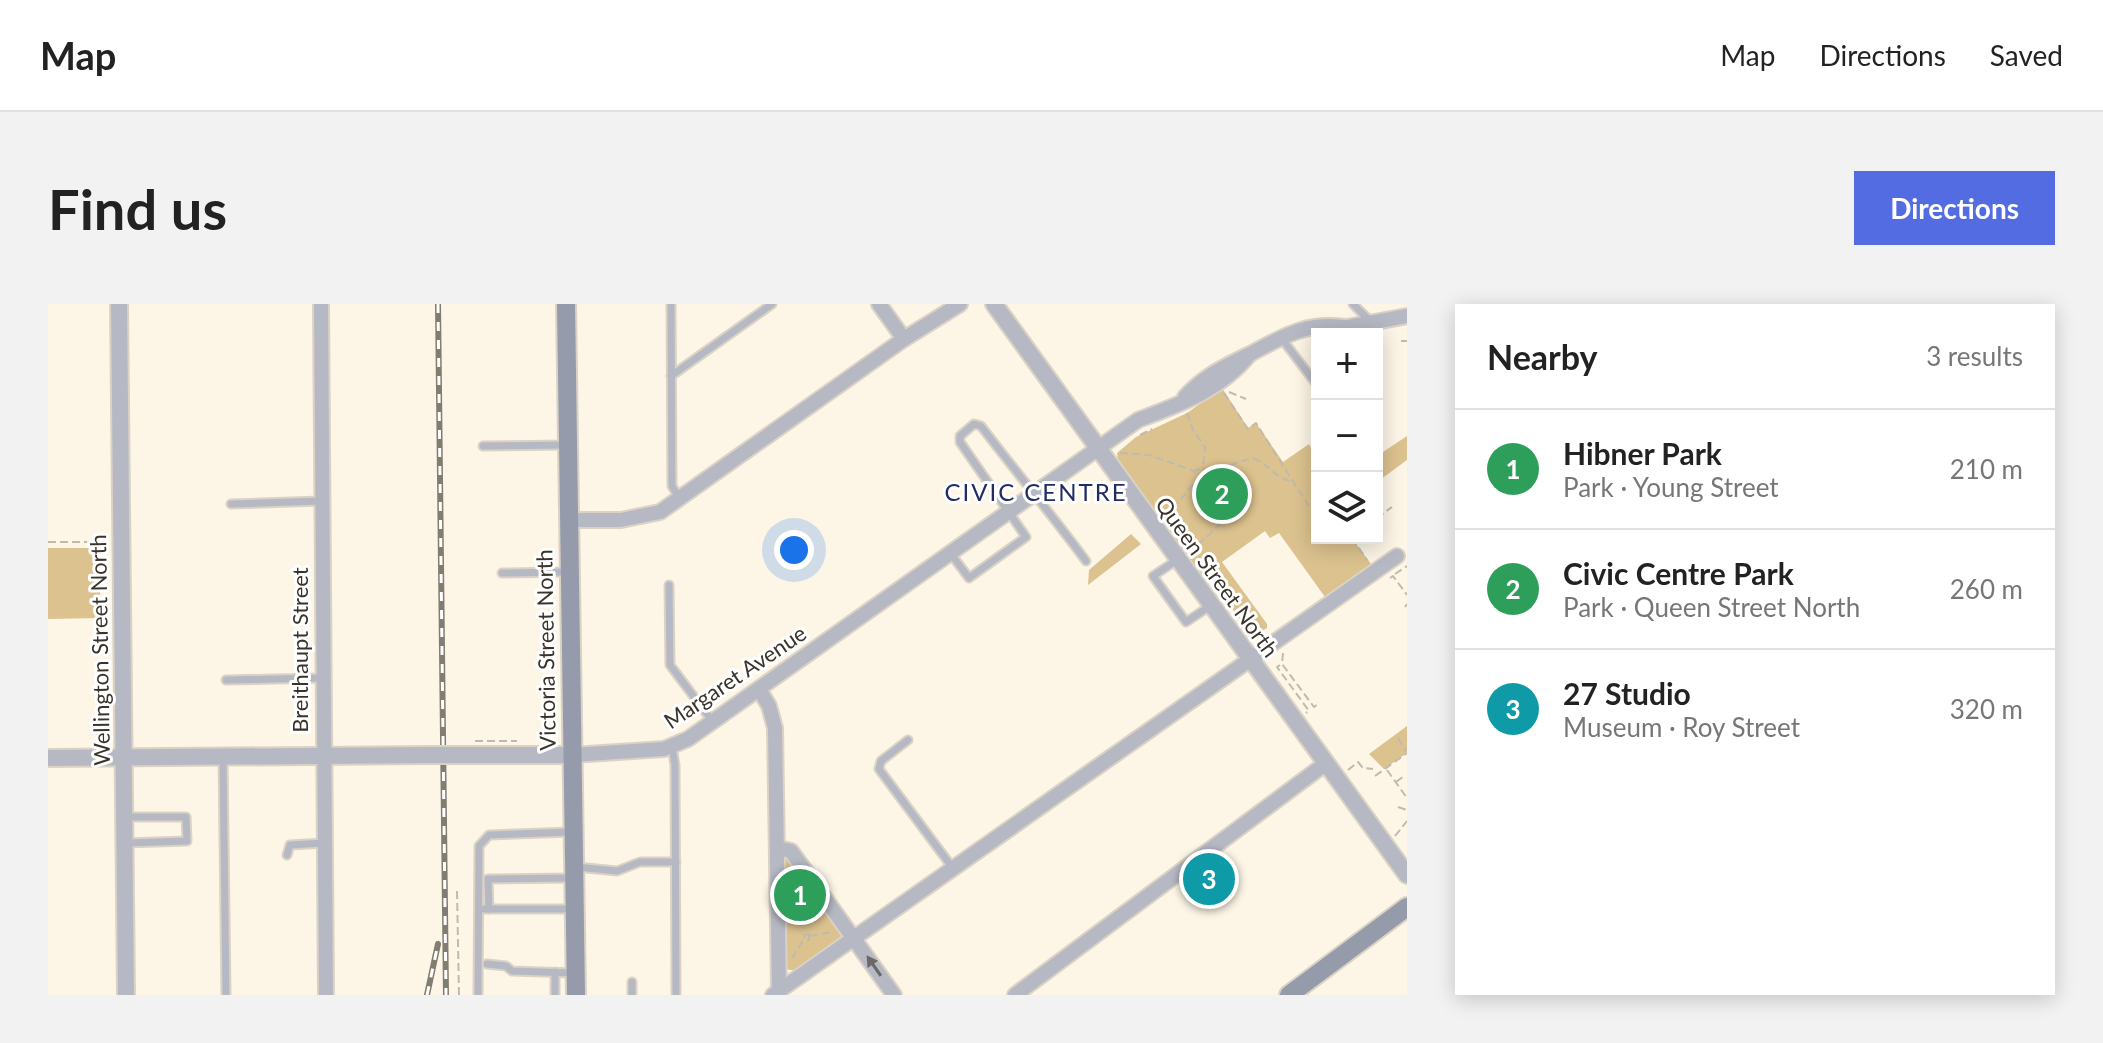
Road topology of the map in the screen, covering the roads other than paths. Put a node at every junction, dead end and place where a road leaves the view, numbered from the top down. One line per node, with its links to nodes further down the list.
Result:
1 (119, 304): 44 (street, Wellington Street North)
2 (321, 304): 21 (street, Breithaupt Street)
3 (566, 304): 16 (main road, Victoria Street North)
4 (671, 304): 14 (lane)
5 (772, 304): 14 (lane)
6 (879, 304): 13 (street)
7 (960, 304): 13 (street)
8 (994, 304): 18 (street, Queen Street North)
9 (1353, 304): 11 (lane)
10 (1407, 316): 11 (street)
11 (1372, 323): 12 (street)
12 (1280, 336): 15 (lane); 18 (street, Margaret Avenue)
13 (904, 339): 20 (street)
14 (671, 376): 20 (lane)
15 (1311, 377)
16 (568, 445): 17 (lane); 24 (main road, Victoria Street North)
17 (483, 446)
18 (1097, 449): 19 (street, Margaret Avenue); 26 (street, Queen Street North)
19 (1034, 494): 23 (street, Margaret Avenue); 23 (lane); 27 (lane)
20 (680, 500): 24 (street)
21 (321, 501): 22 (lane); 34 (street, Breithaupt Street)
22 (231, 504)
23 (1007, 514): 25 (street, Margaret Avenue); 25 (lane)
24 (569, 520): 29 (main road, Victoria Street North)
25 (951, 554): 36 (street, Margaret Avenue)
26 (1184, 560): 32 (street, Queen Street North); 32 (lane)
27 (1086, 561)
28 (1402, 561): 33 (street)
29 (569, 572): 30 (lane); 40 (main road, Victoria Street North)
30 (502, 573)
31 (669, 585): 37 (lane)
32 (1210, 606): 33 (street, Queen Street North)
33 (1249, 658): 45 (street, Queen Street North); 53 (street)
34 (322, 678): 35 (lane); 41 (street, Breithaupt Street)
35 (226, 680)
36 (759, 689): 37 (street, Margaret Avenue); 50 (street)
37 (713, 722): 39 (street, Margaret Avenue)
38 (908, 740): 53 (lane)
39 (672, 747): 40 (street, Margaret Avenue); 52 (lane)
40 (572, 755): 41 (street, Margaret Avenue, bridge); 47 (main road, Victoria Street North)
41 (323, 757): 43 (street, Margaret Avenue); 48 (street, Breithaupt Street)
42 (48, 758): 44 (street, Margaret Avenue)
43 (223, 758): 44 (street, Margaret Avenue); 67 (lane)
44 (123, 759): 46 (street, Wellington Street North)
45 (1325, 764): 55 (street, Queen Street North); 75 (street)
46 (124, 817): 49 (street, Wellington Street North); 49 (lane)
47 (573, 832): 54 (main road, Victoria Street North); 57 (lane)
48 (324, 843): 51 (lane); 68 (street, Breithaupt Street)
49 (124, 844): 66 (street, Wellington Street North)
50 (778, 848): 60 (street); 65 (street)
51 (287, 855)
52 (676, 862): 54 (lane); 73 (lane)
53 (952, 867): 60 (street)
54 (574, 872): 58 (lane); 59 (main road, Victoria Street North)
55 (1407, 875)
56 (1407, 907): 76 (main road)
57 (478, 909): 58 (lane); 69 (lane)
58 (489, 909): 59 (lane)
59 (574, 909): 63 (main road, Victoria Street North)
60 (854, 938): 65 (street); 74 (street, one-way to 60)
61 (487, 964): 62 (lane)
62 (555, 972): 63 (lane); 70 (lane)
63 (575, 973): 71 (main road, Victoria Street North)
64 (632, 982): 72 (lane)
65 (776, 993)
66 (126, 995)
67 (226, 995)
68 (326, 995)
69 (478, 995)
70 (555, 995)
71 (576, 995)
72 (632, 995)
73 (676, 995)
74 (894, 995)
75 (1015, 995)
76 (1289, 995)

